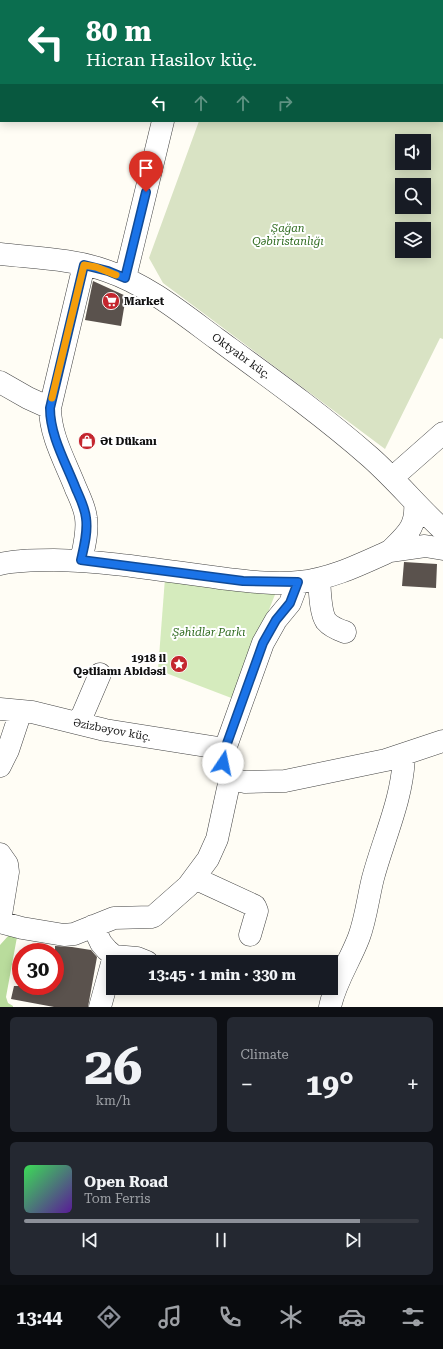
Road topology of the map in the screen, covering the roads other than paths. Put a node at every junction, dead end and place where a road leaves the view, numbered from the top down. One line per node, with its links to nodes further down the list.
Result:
1 (163, 122): 4 (street)
2 (0, 254): 3 (street, Oktyabr küç.)
3 (84, 265): 4 (street, Oktyabr küç.); 6 (street)
4 (125, 278): 8 (street, Oktyabr küç.)
5 (0, 382): 6 (street)
6 (50, 408): 13 (street)
7 (443, 433): 8 (street)
8 (392, 478): 9 (street, Oktyabr küç.)
9 (415, 502): 10 (street, Oktyabr küç.); 12 (street)
10 (439, 526): 11 (street)
11 (434, 547): 12 (street)
12 (390, 551): 15 (street)
13 (81, 560): 14 (street); 16 (street)
14 (0, 564)
15 (319, 579): 16 (street); 17 (street)
16 (298, 582): 22 (street)
17 (346, 632)
18 (100, 674): 20 (street)
19 (10, 710): 20 (street, Əzizbəyov küç.); 24 (street)
20 (79, 723): 22 (street, Əzizbəyov küç.)
21 (443, 741): 23 (street)
22 (225, 749): 25 (street)
23 (404, 755): 25 (street); 34 (street)
24 (0, 766)
25 (230, 779): 27 (street)
26 (0, 854): 28 (street)
27 (196, 877): 29 (street); 30 (street)
28 (0, 922): 29 (street)
29 (93, 926): 31 (street)
30 (250, 935)
31 (113, 955)
32 (106, 985): 33 (street)
33 (100, 1007)
34 (330, 1007)

